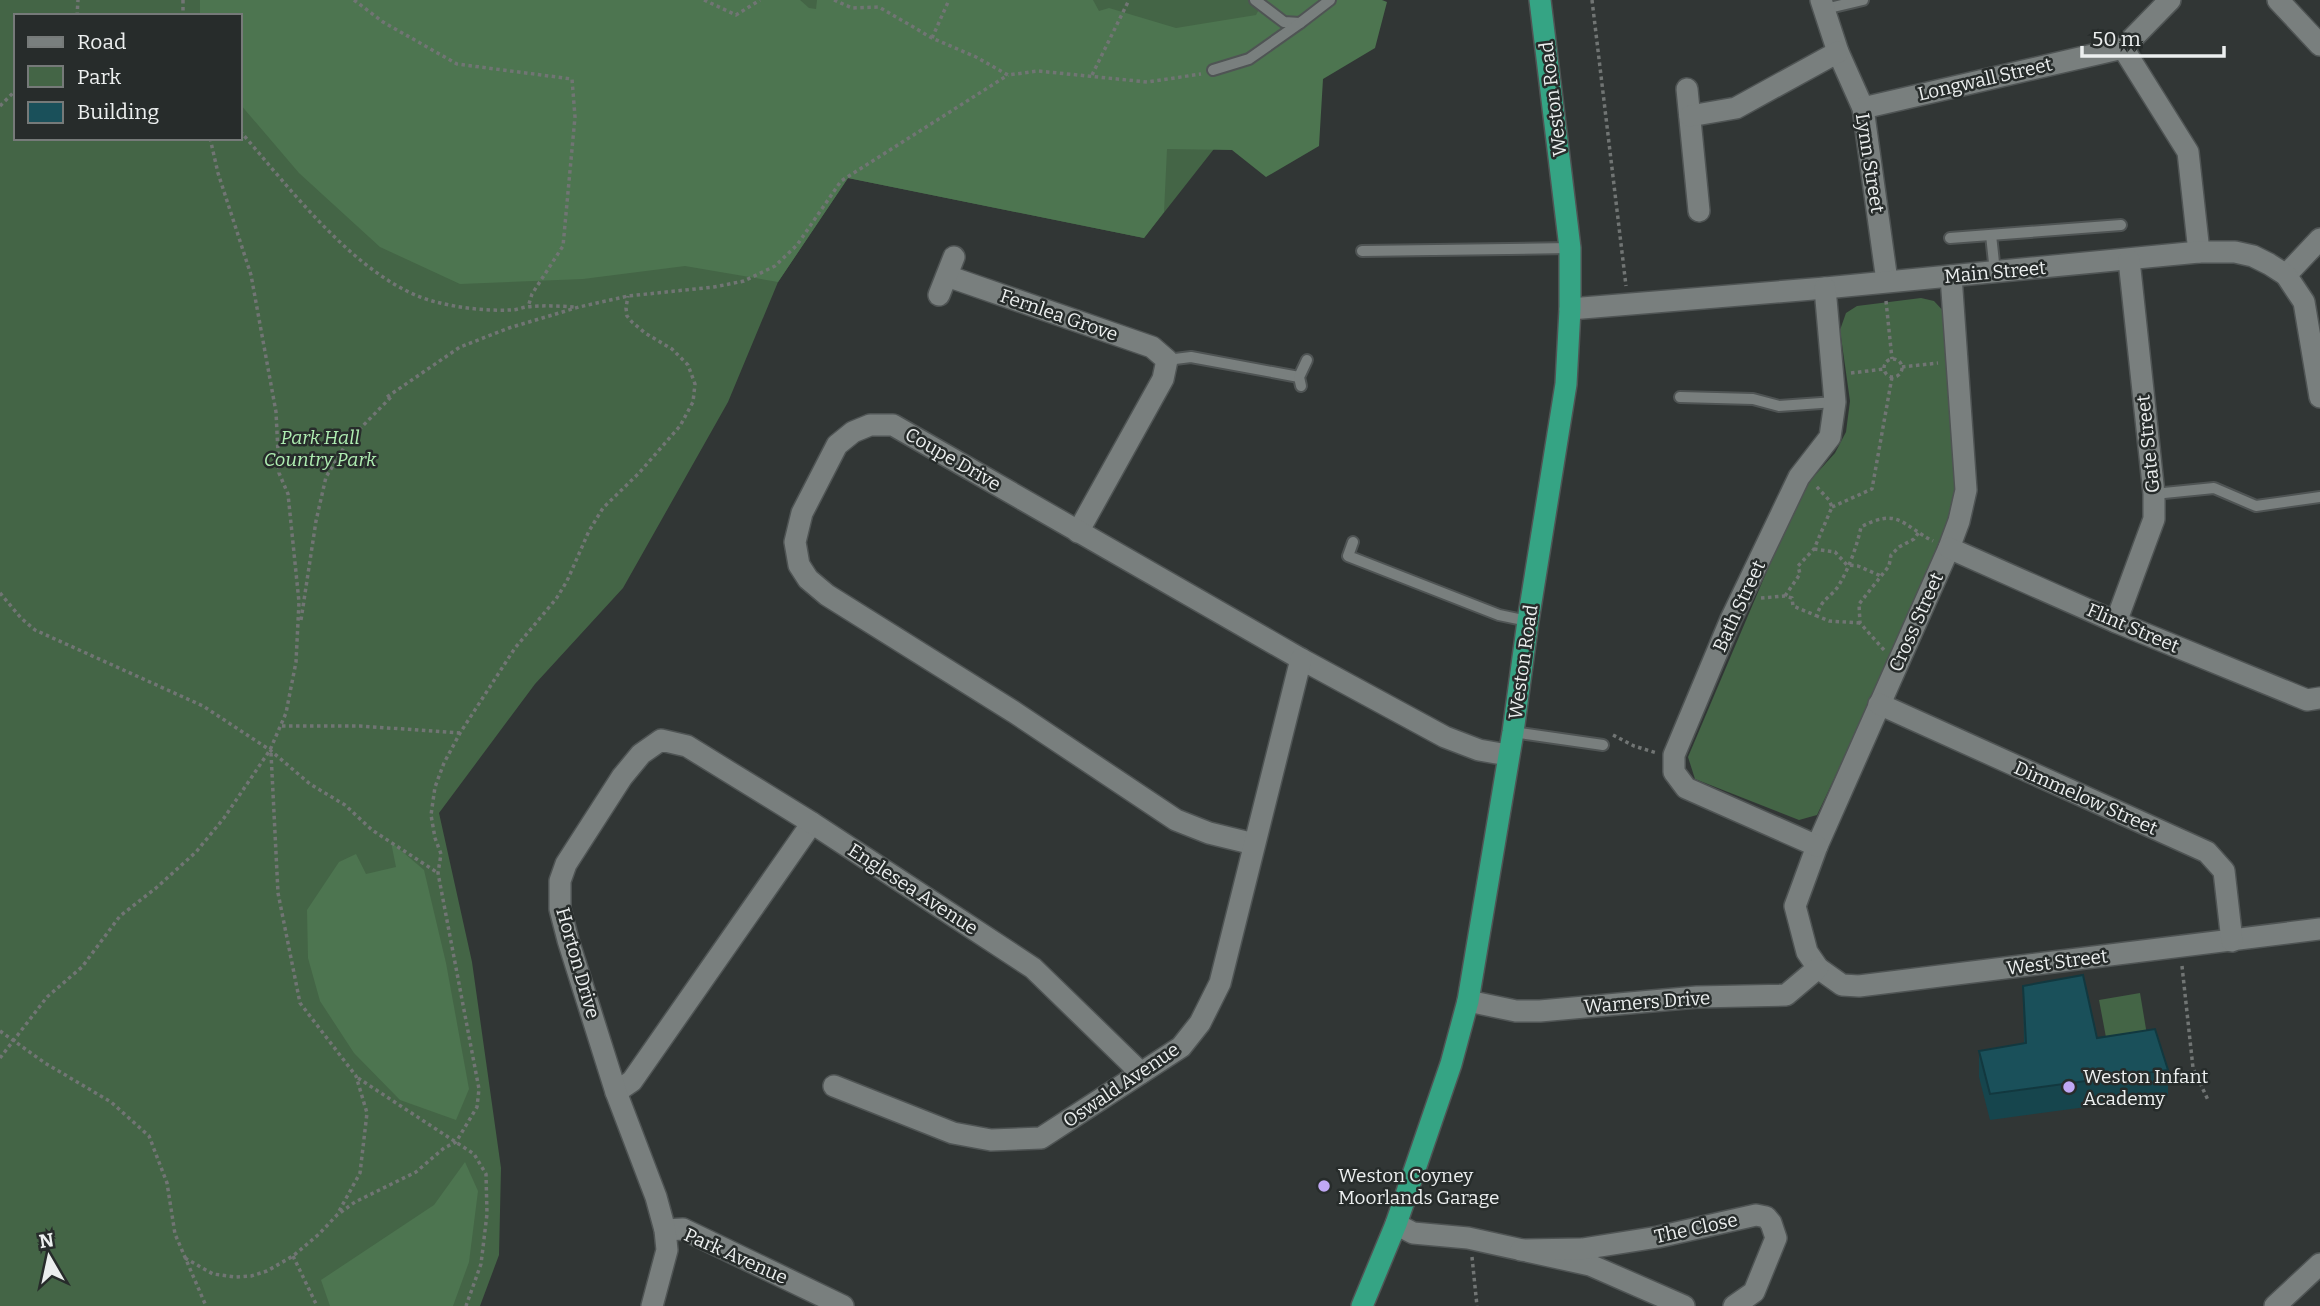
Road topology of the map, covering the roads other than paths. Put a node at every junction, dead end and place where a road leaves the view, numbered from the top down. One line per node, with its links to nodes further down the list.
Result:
1 (1255, 0): 8 (lane)
2 (1330, 0): 8 (lane)
3 (1541, 0): 21 (highway, Weston Road)
4 (1863, 0): 7 (lane, Lynn Street)
5 (2170, 0): 10 (street)
6 (2278, 0): 9 (street)
7 (1823, 4): 11 (street, Lynn Street)
8 (1300, 23): 12 (lane)
9 (2320, 45)
10 (2123, 48): 14 (street, Longwall Street); 23 (street)
11 (1838, 52): 14 (street, Lynn Street); 15 (street)
12 (1213, 71)
13 (1688, 89): 15 (street)
14 (1863, 107): 29 (street, Lynn Street)
15 (1690, 116): 16 (street)
16 (1699, 211)
17 (2121, 225): 18 (lane)
18 (1991, 235): 19 (lane); 25 (lane)
19 (1950, 238)
20 (2320, 239): 26 (street)
21 (1570, 248): 22 (lane); 31 (highway, Weston Road)
22 (1362, 251)
23 (2199, 252): 24 (street, Main Street); 26 (street, Main Street)
24 (2129, 260): 25 (street, Main Street); 37 (street, Gate Street)
25 (1995, 272): 28 (street, Main Street)
26 (2286, 275): 35 (street, Main Street)
27 (947, 276): 32 (street, Fernlea Grove)
28 (1951, 276): 29 (street, Main Street); 41 (street, Cross Street)
29 (1886, 281): 30 (street, Main Street)
30 (1825, 288): 31 (street, Main Street); 36 (street, Bath Street)
31 (1570, 309): 42 (highway, Weston Road)
32 (1167, 360): 33 (lane); 39 (street)
33 (1307, 360)
34 (1680, 397): 36 (lane)
35 (2320, 397)
36 (1835, 402): 53 (street, Bath Street)
37 (2154, 494): 38 (lane); 43 (street, Gate Street)
38 (2320, 497)
39 (1078, 532): 44 (street, Coupe Drive); 52 (street, Coupe Drive)
40 (1353, 542): 42 (lane)
41 (1949, 548): 43 (street, Flint Street); 46 (street, Cross Street)
42 (1528, 621): 47 (highway, Weston Road)
43 (2116, 622): 45 (street, Flint Street)
44 (1301, 659): 50 (street, Coupe Drive); 52 (street, Oswald Avenue)
45 (2320, 698)
46 (1879, 704): 53 (street, Cross Street); 55 (street, Dimmelow Street)
47 (1513, 732): 49 (lane); 50 (highway, Weston Road)
48 (661, 740): 51 (street, Englesea Avenue); 60 (street, Horton Drive)
49 (1603, 745)
50 (1508, 755): 57 (highway, Weston Road)
51 (812, 823): 58 (street, Englesea Avenue); 60 (street)
52 (1254, 844): 58 (street, Oswald Avenue)
53 (1817, 846): 56 (street, Cross Street)
54 (2320, 929): 55 (street, West Street)
55 (2232, 941): 56 (street, West Street)
56 (1812, 960): 57 (street, Warners Drive)
57 (1468, 1001): 61 (highway, Weston Road)
58 (1141, 1073): 59 (street, Oswald Avenue)
59 (834, 1086)
60 (615, 1092): 62 (street, Horton Drive)
61 (1396, 1224): 63 (street, The Close); 67 (highway, Weston Road)
62 (666, 1230): 65 (street, Horton Drive); 66 (street, Park Avenue)
63 (1521, 1250): 68 (street, The Close); 69 (street, The Close)
64 (2320, 1264): 70 (street)
65 (652, 1306)
66 (843, 1306)
67 (1362, 1306)
68 (1684, 1306)
69 (1734, 1306)
70 (2275, 1306)

